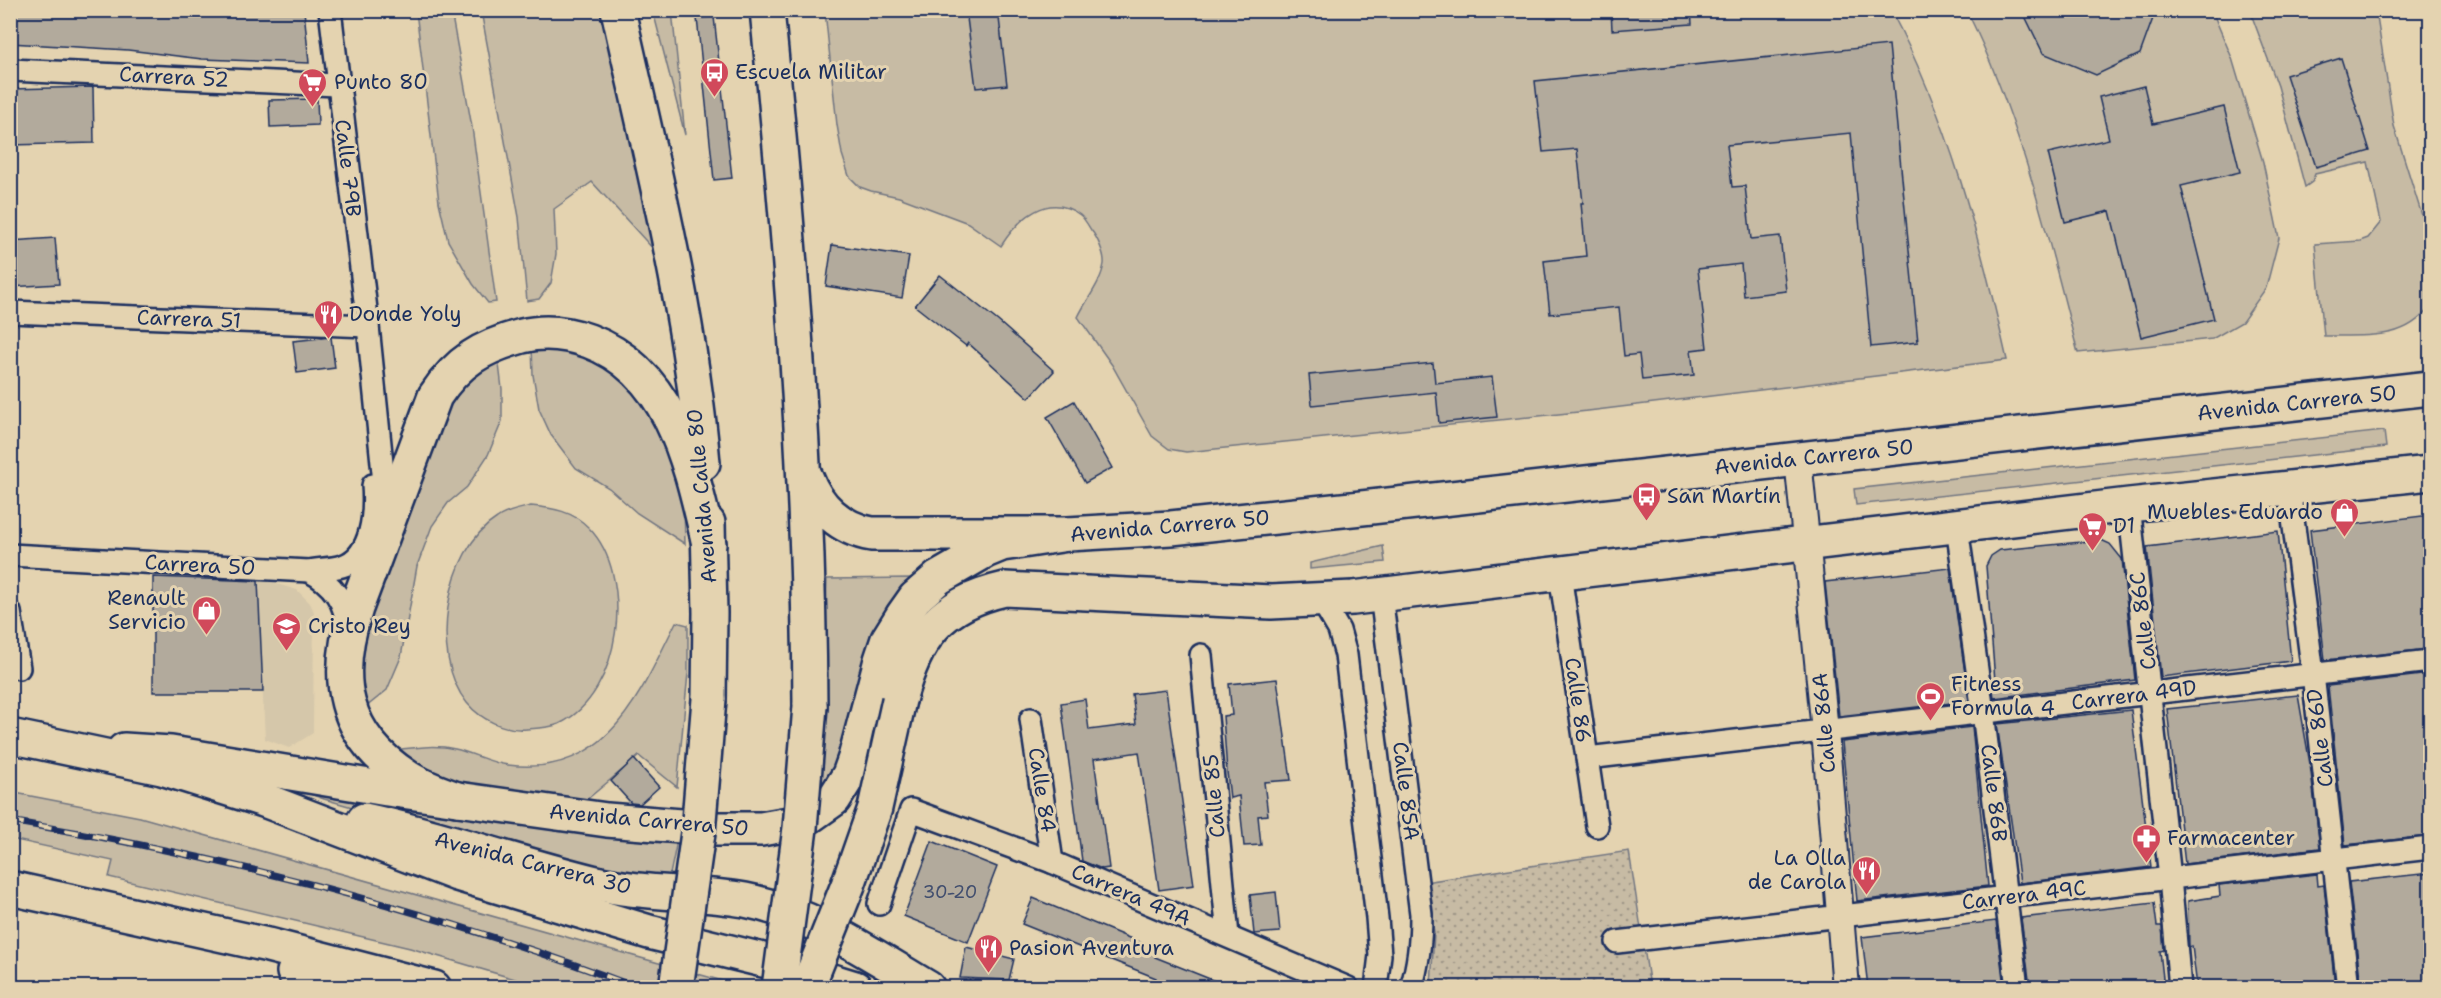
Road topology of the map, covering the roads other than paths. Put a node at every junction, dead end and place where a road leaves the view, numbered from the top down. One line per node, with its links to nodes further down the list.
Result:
1 (330, 10): 5 (street, Calle 79B)
2 (618, 10): 17 (main road, Avenida Calle 80)
3 (767, 10): 11 (main road)
4 (10, 70): 5 (street, Carrera 52)
5 (337, 85): 7 (street, Calle 79B)
6 (10, 312): 7 (street, Carrera 51)
7 (368, 326): 14 (street, Calle 79B); 20 (street, Calle 79B)
8 (2430, 388): 9 (main road, Avenida Carrera 50)
9 (1798, 459): 16 (main road, Avenida Carrera 50); 18 (street, Calle 86A)
10 (2430, 473): 12 (main road)
11 (805, 476): 16 (main road); 54 (main road, bridge)
12 (2289, 488): 13 (main road); 29 (street, Calle 86D)
13 (2129, 505): 15 (main road); 30 (street, Calle 86C)
14 (388, 521): 17 (main road); 25 (main road)
15 (1957, 527): 18 (main road); 31 (street, Calle 86B)
16 (1068, 534): 37 (main road, Avenida Carrera 50)
17 (709, 544): 53 (main road, Avenida Calle 80, bridge)
18 (1806, 544): 21 (main road); 33 (street, Calle 86A)
19 (10, 555): 20 (street, Carrera 50)
20 (309, 571): 25 (street)
21 (1560, 574): 22 (main road); 36 (street, Calle 86)
22 (1381, 595): 23 (main road); 60 (street, Calle 85A)
23 (1322, 601): 55 (main road, bridge); 59 (street, Calle 85A)
24 (10, 612): 28 (street)
25 (348, 634): 37 (main road)
26 (1201, 655): 49 (street, Calle 85)
27 (2430, 661): 29 (street, Carrera 49D)
28 (18, 668)
29 (2313, 675): 30 (street, Carrera 49D); 41 (street, Calle 86D)
30 (2151, 693): 31 (street, Carrera 49D); 43 (street, Calle 86C)
31 (1983, 712): 33 (street, Carrera 49D); 45 (street, Calle 86B)
32 (1031, 719): 42 (street, Calle 84)
33 (1826, 730): 36 (street, Carrera 49D); 48 (street, Calle 86A)
34 (10, 735): 35 (main road, Avenida Carrera 30)
35 (69, 747): 37 (main road, Avenida Carrera 50); 38 (main road, Avenida Carrera 30)
36 (1587, 758): 39 (street, Calle 86)
37 (457, 799)
38 (264, 800): 56 (main road, Avenida Carrera 30); 57 (main road, Avenida Carrera 30)
39 (1597, 826)
40 (2430, 848): 41 (street, Carrera 49C)
41 (2335, 859): 43 (street, Carrera 49C); 64 (street, Calle 86D)
42 (1052, 862): 47 (street, Carrera 49A); 49 (street, Carrera 49A)
43 (2170, 878): 45 (street, Carrera 49C); 63 (street, Calle 86C)
44 (10, 888): 46 (main road)
45 (2007, 897): 48 (street, Carrera 49C); 62 (street, Calle 86B)
46 (81, 903): 51 (main road); 52 (main road)
47 (879, 904)
48 (1840, 916): 50 (street, Carrera 49C); 61 (street, Calle 86A)
49 (1228, 936): 58 (street, Carrera 49A)
50 (1617, 942)
51 (343, 987)
52 (434, 987)
53 (676, 987)
54 (778, 987)
55 (807, 987)
56 (855, 987)
57 (928, 987)
58 (1348, 987)
59 (1376, 987)
60 (1411, 987)
61 (1846, 987)
62 (2017, 987)
63 (2180, 987)
64 (2348, 987)

